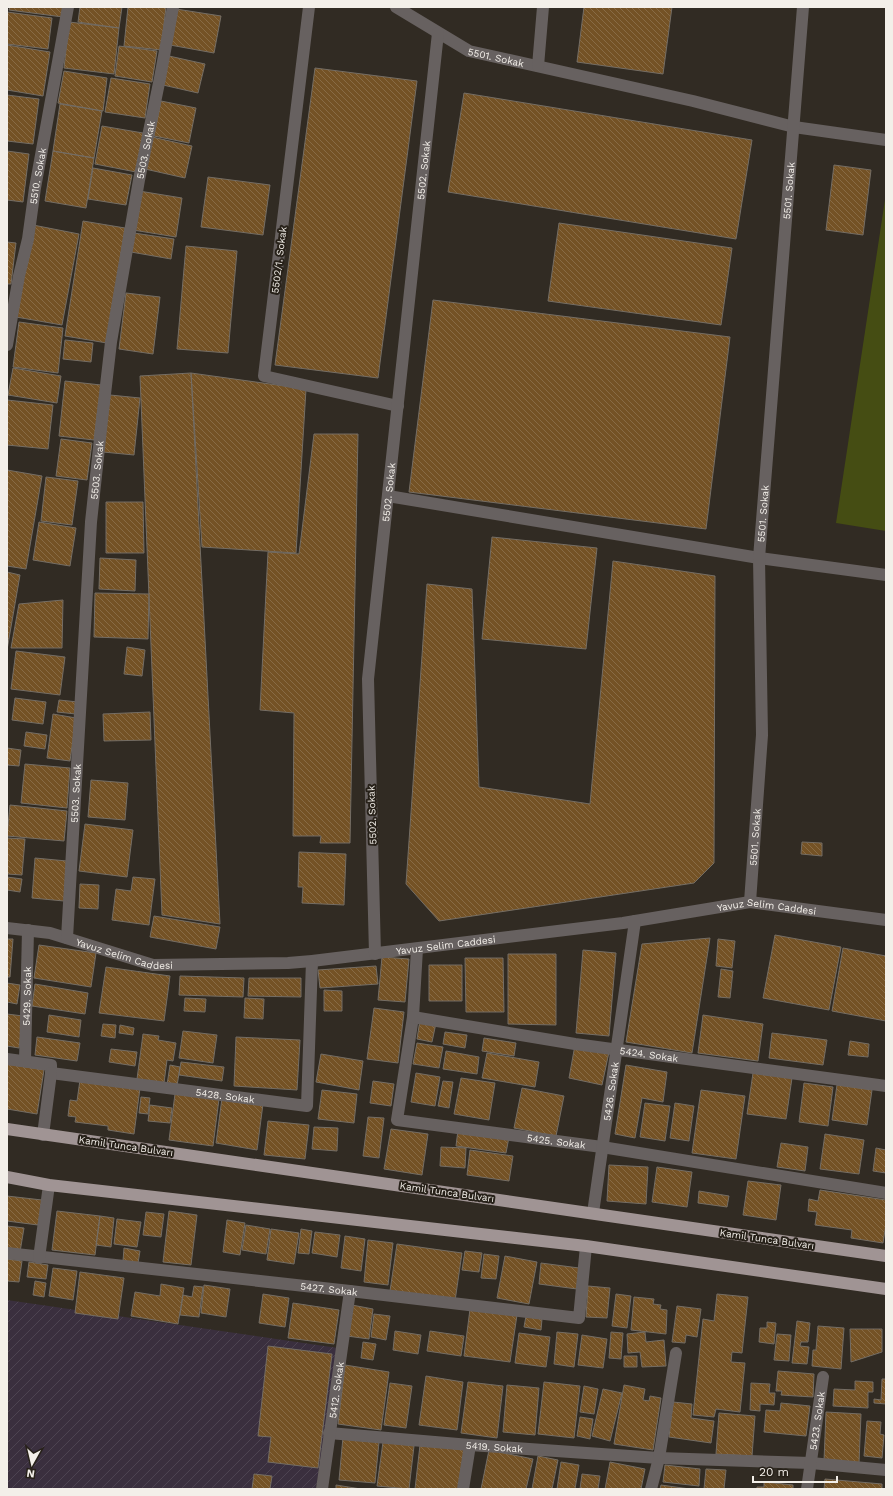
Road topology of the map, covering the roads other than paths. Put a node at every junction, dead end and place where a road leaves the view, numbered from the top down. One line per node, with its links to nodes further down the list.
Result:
1 (68, 7): 11 (street, 5510. Sokak)
2 (173, 7): 21 (street, 5503. Sokak)
3 (309, 7): 12 (street, 5502/1. Sokak)
4 (396, 7): 7 (street, 5501. Sokak)
5 (543, 7): 8 (street)
6 (803, 7): 9 (street, 5501. Sokak)
7 (438, 33): 8 (street, 5501. Sokak); 12 (street, 5502. Sokak)
8 (538, 66): 9 (street, 5501. Sokak)
9 (794, 126): 10 (street, 5501. Sokak); 14 (street, 5501. Sokak)
10 (886, 140)
11 (7, 345)
12 (398, 406): 13 (street, 5502. Sokak)
13 (388, 496): 14 (street); 23 (street, 5502. Sokak)
14 (759, 558): 15 (street); 16 (street, 5501. Sokak)
15 (886, 575)
16 (750, 902): 17 (street, Yavuz Selim Caddesi); 18 (street, Yavuz Selim Caddesi)
17 (886, 920)
18 (635, 921): 22 (street, Yavuz Selim Caddesi); 26 (street, 5426. Sokak)
19 (7, 928): 20 (street, Yavuz Selim Caddesi)
20 (28, 930): 21 (street, Yavuz Selim Caddesi); 28 (street, 5429. Sokak)
21 (66, 938): 24 (street, Yavuz Selim Caddesi)
22 (417, 949): 23 (street, Yavuz Selim Caddesi); 25 (street, 5425. Sokak)
23 (376, 954): 24 (street, Yavuz Selim Caddesi)
24 (312, 961): 29 (street, 5428. Sokak)
25 (413, 1017): 26 (street, 5424. Sokak); 33 (street, 5425. Sokak)
26 (616, 1048): 30 (street, 5424. Sokak); 33 (street, 5426. Sokak)
27 (7, 1059): 28 (street)
28 (25, 1061): 29 (street)
29 (51, 1074): 32 (street)
30 (886, 1086)
31 (7, 1129): 32 (main road, Kamil Tunca Bulvarı)
32 (43, 1135): 37 (main road, Kamil Tunca Bulvarı)
33 (602, 1147): 36 (street, 5425. Sokak); 37 (street, 5426. Sokak)
34 (7, 1177): 35 (main road)
35 (49, 1185): 38 (main road); 41 (street)
36 (886, 1193)
37 (593, 1213): 40 (main road, Kamil Tunca Bulvarı)
38 (586, 1246): 42 (main road); 43 (street, 5427. Sokak)
39 (7, 1253): 41 (street, 5427. Sokak)
40 (886, 1256)
41 (39, 1258): 43 (street, 5427. Sokak)
42 (886, 1289)
43 (350, 1291): 46 (street, 5412. Sokak)
44 (676, 1353): 48 (street)
45 (823, 1377): 49 (street, 5423. Sokak)
46 (329, 1433): 47 (street, 5419. Sokak); 51 (street, 5412. Sokak)
47 (470, 1445): 48 (street, 5419. Sokak); 52 (street)
48 (659, 1458): 49 (street, 5419. Sokak); 53 (street)
49 (811, 1463): 50 (street, 5419. Sokak); 54 (street, 5423. Sokak)
50 (886, 1470)
51 (322, 1489)
52 (463, 1489)
53 (651, 1489)
54 (807, 1489)

